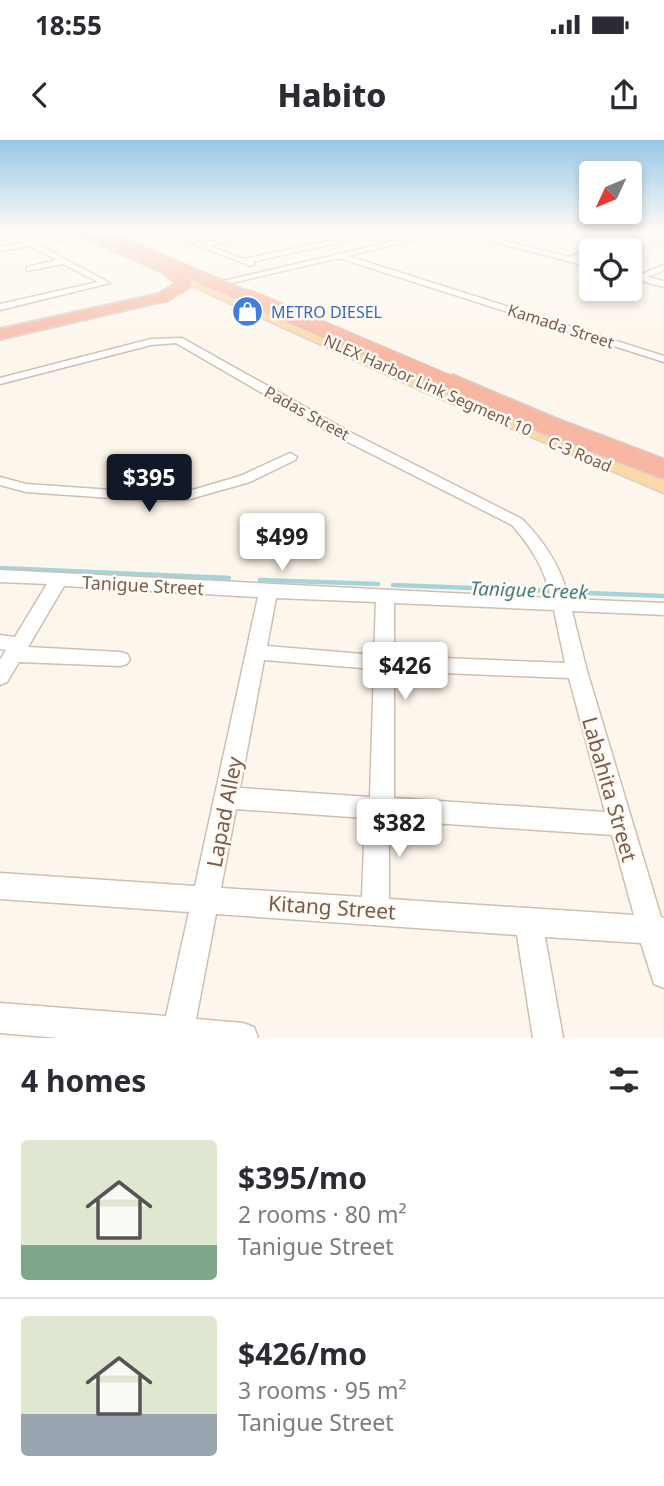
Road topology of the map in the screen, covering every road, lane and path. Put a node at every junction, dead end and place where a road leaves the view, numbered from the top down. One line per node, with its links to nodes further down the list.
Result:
1 (89, 274): 11 (street)
2 (179, 274): 9 (main road, C-3 Road)
3 (186, 274): 16 (highway, NLEX Harbor Link Segment 10, bridge)
4 (259, 274): 9 (street)
5 (397, 274): 13 (street, Kamada Street)
6 (176, 275): 9 (main road, C-3 Road); 10 (main road); 12 (highway, bridge); 18 (highway, NLEX Harbor Link Segment 10, bridge)
7 (642, 278): 8 (street)
8 (664, 284)
9 (211, 288): 10 (main road); 10 (main road); 16 (main road, C-3 Road); 18 (main road, C-3 Road)
10 (171, 294): 12 (main road)
11 (0, 307)
12 (0, 334)
13 (664, 359)
14 (0, 381): 22 (street, Padas Street)
15 (290, 457): 17 (street)
16 (664, 467)
17 (0, 481)
18 (664, 485)
19 (0, 576): 20 (street, Tanigue Street)
20 (58, 581): 21 (street, Tanigue Street); 25 (street)
21 (268, 592): 23 (street, Tanigue Street); 26 (street, Lapad Alley)
22 (559, 593): 23 (street, Tanigue Street); 24 (street, Tanigue Street); 29 (street, Labahita Street)
23 (385, 596): 28 (street)
24 (664, 610)
25 (11, 646): 27 (street); 30 (street)
26 (255, 652): 28 (street); 31 (street, Lapad Alley)
27 (120, 660)
28 (385, 663): 29 (street); 32 (street)
29 (577, 671): 33 (street, Labahita Street)
30 (0, 677)
31 (226, 798): 32 (street); 35 (street, Lapad Alley)
32 (379, 808): 33 (street); 36 (street)
33 (619, 824): 38 (street, Labahita Street)
34 (0, 886): 35 (street, Kitang Street)
35 (207, 899): 36 (street, Kitang Street); 41 (street, Lapad Alley)
36 (375, 910): 37 (street, Kitang Street)
37 (529, 921): 38 (street, Kitang Street); 43 (street)
38 (658, 931): 39 (street, Labahita Street)
39 (664, 974)
40 (0, 1018): 41 (street)
41 (178, 1032): 42 (street)
42 (243, 1038)
43 (548, 1038)

